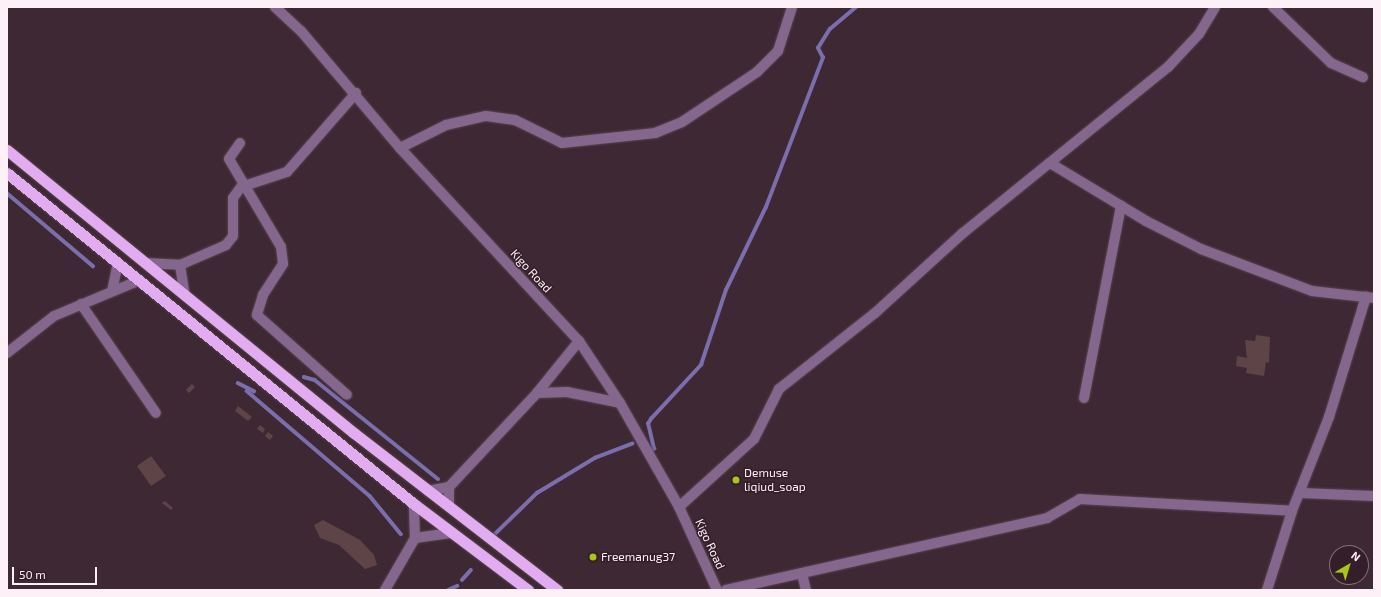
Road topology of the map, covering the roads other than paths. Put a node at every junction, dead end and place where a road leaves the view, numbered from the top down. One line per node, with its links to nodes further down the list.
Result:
1 (275, 7): 6 (street, Kigo Road)
2 (792, 7): 8 (street)
3 (1215, 7): 10 (street)
4 (1273, 7): 5 (street)
5 (1363, 77)
6 (356, 92): 8 (street, Kigo Road); 12 (street)
7 (240, 144): 12 (street)
8 (400, 148): 22 (street, Kigo Road)
9 (7, 150): 15 (highway)
10 (1050, 163): 13 (street); 35 (street)
11 (7, 173): 14 (highway)
12 (245, 184): 16 (street); 25 (street)
13 (1121, 206): 20 (street); 26 (street)
14 (118, 263): 17 (highway); 18 (street)
15 (145, 263): 16 (street); 19 (highway)
16 (180, 265): 19 (street)
17 (140, 280): 18 (street); 33 (highway)
18 (112, 290): 21 (street)
19 (185, 296): 30 (highway)
20 (1370, 298): 31 (street)
21 (81, 304): 23 (street); 28 (street)
22 (578, 341): 24 (street); 27 (street, Kigo Road)
23 (7, 353)
24 (537, 393): 27 (street); 29 (street)
25 (347, 395)
26 (1084, 398)
27 (620, 403): 35 (street, Kigo Road)
28 (156, 413)
29 (449, 487): 30 (street); 34 (street)
30 (428, 491): 34 (highway)
31 (1300, 492): 32 (street); 36 (street)
32 (1374, 496)
33 (414, 504): 37 (highway); 38 (street)
34 (449, 507): 42 (highway)
35 (679, 507): 43 (street, Kigo Road)
36 (1292, 511): 39 (street); 46 (street)
37 (451, 533): 38 (street); 41 (highway)
38 (415, 538): 40 (street)
39 (802, 574): 44 (street); 45 (street)
40 (385, 590)
41 (528, 590)
42 (557, 590)
43 (717, 590)
44 (726, 590)
45 (806, 590)
46 (1267, 590)

